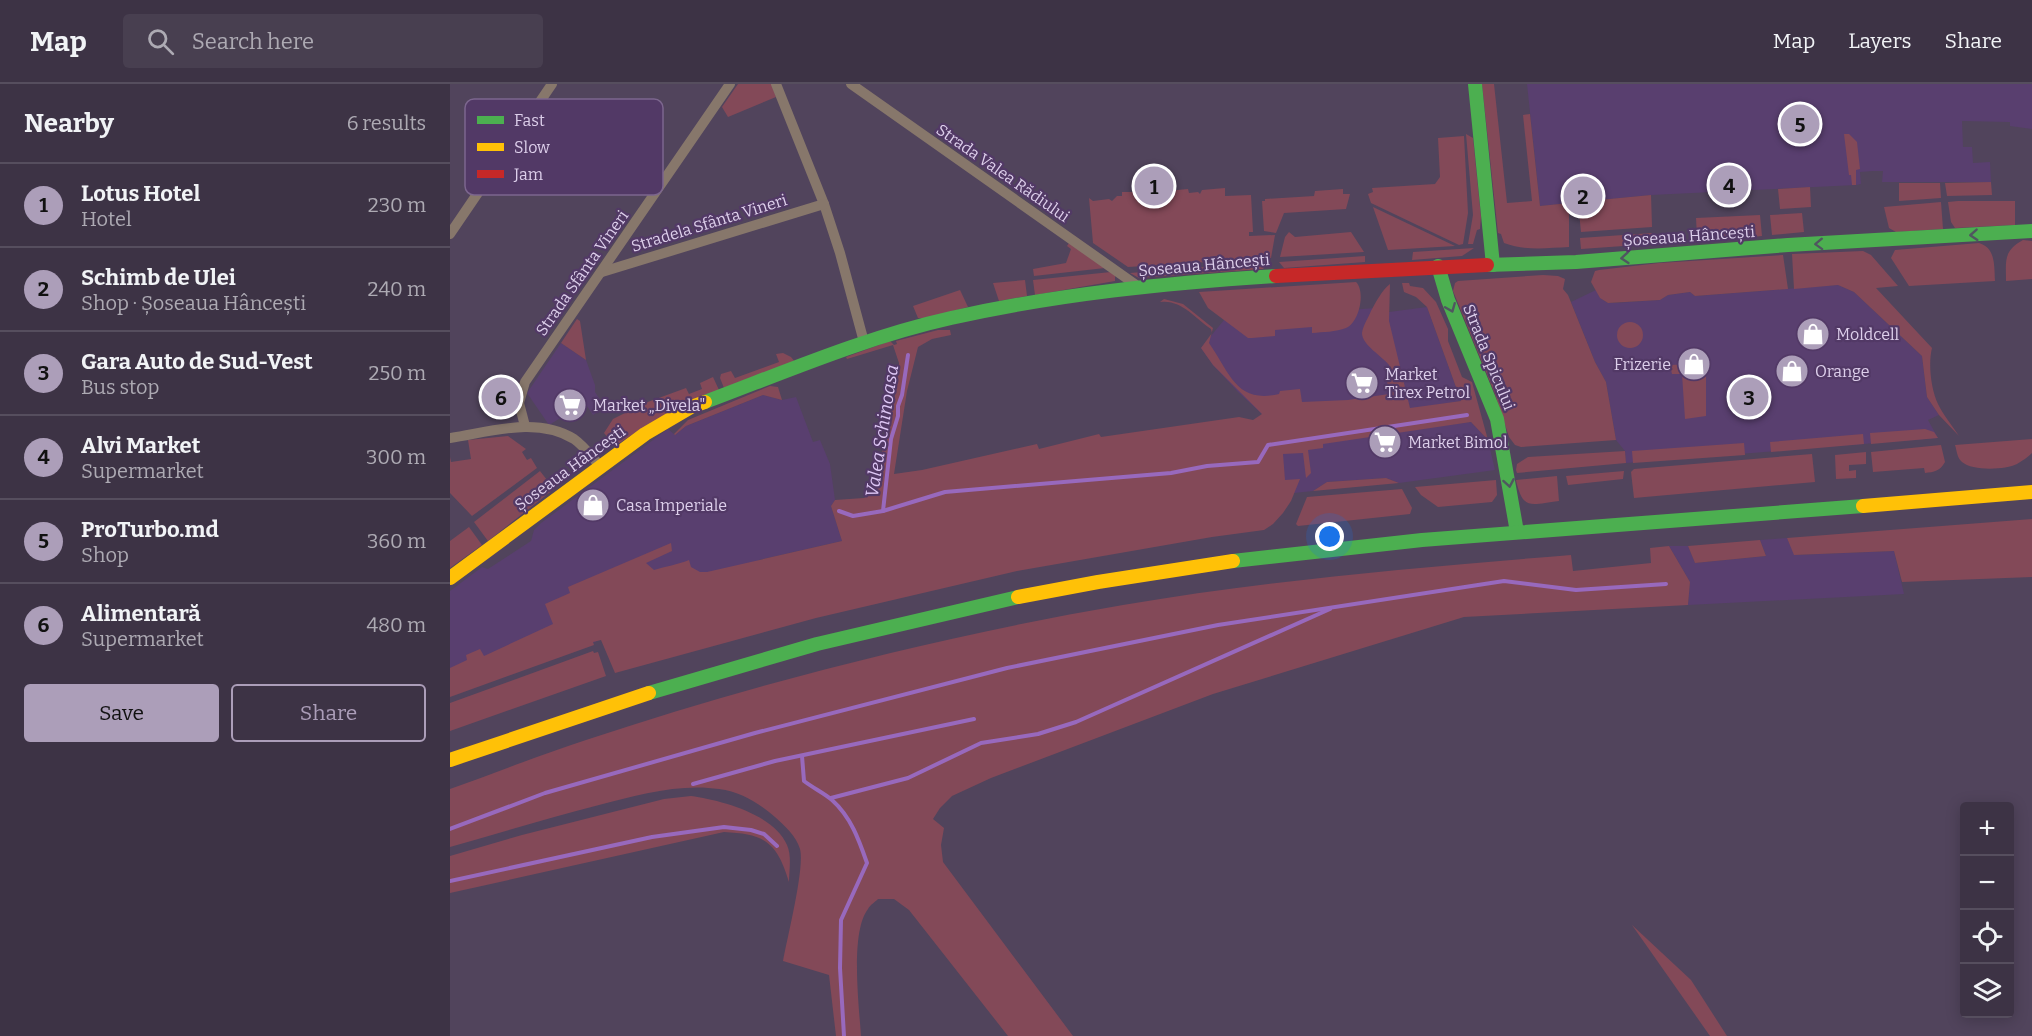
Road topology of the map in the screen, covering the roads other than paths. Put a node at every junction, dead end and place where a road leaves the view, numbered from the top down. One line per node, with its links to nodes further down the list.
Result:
1 (552, 84): 6 (street)
2 (730, 84): 7 (street, Strada Sfânta Vineri)
3 (776, 84): 10 (street)
4 (851, 84): 16 (street, Strada Valea Rădiului)
5 (1474, 84): 13 (main road)
6 (542, 99)
7 (663, 182)
8 (477, 195): 12 (street)
9 (654, 195): 15 (street, Strada Sfânta Vineri)
10 (824, 204): 15 (street, Stradela Sfânta Vineri); 17 (street)
11 (2032, 231): 13 (main road, Șoseaua Hâncești, one-way to 13)
12 (450, 234)
13 (1493, 265): 14 (main road, Șoseaua Hâncești)
14 (1438, 266): 16 (main road, Șoseaua Hâncești); 22 (main road, Strada Spicului, one-way to 22)
15 (602, 272): 18 (street, Strada Sfânta Vineri)
16 (1138, 287): 17 (main road, Șoseaua Hâncești)
17 (864, 342): 20 (main road, Șoseaua Hâncești)
18 (525, 426): 19 (street); 20 (street)
19 (450, 438)
20 (600, 466): 23 (main road, Șoseaua Hâncești)
21 (2032, 492): 22 (main road)
22 (1517, 532): 24 (main road)
23 (450, 578)
24 (450, 760)

